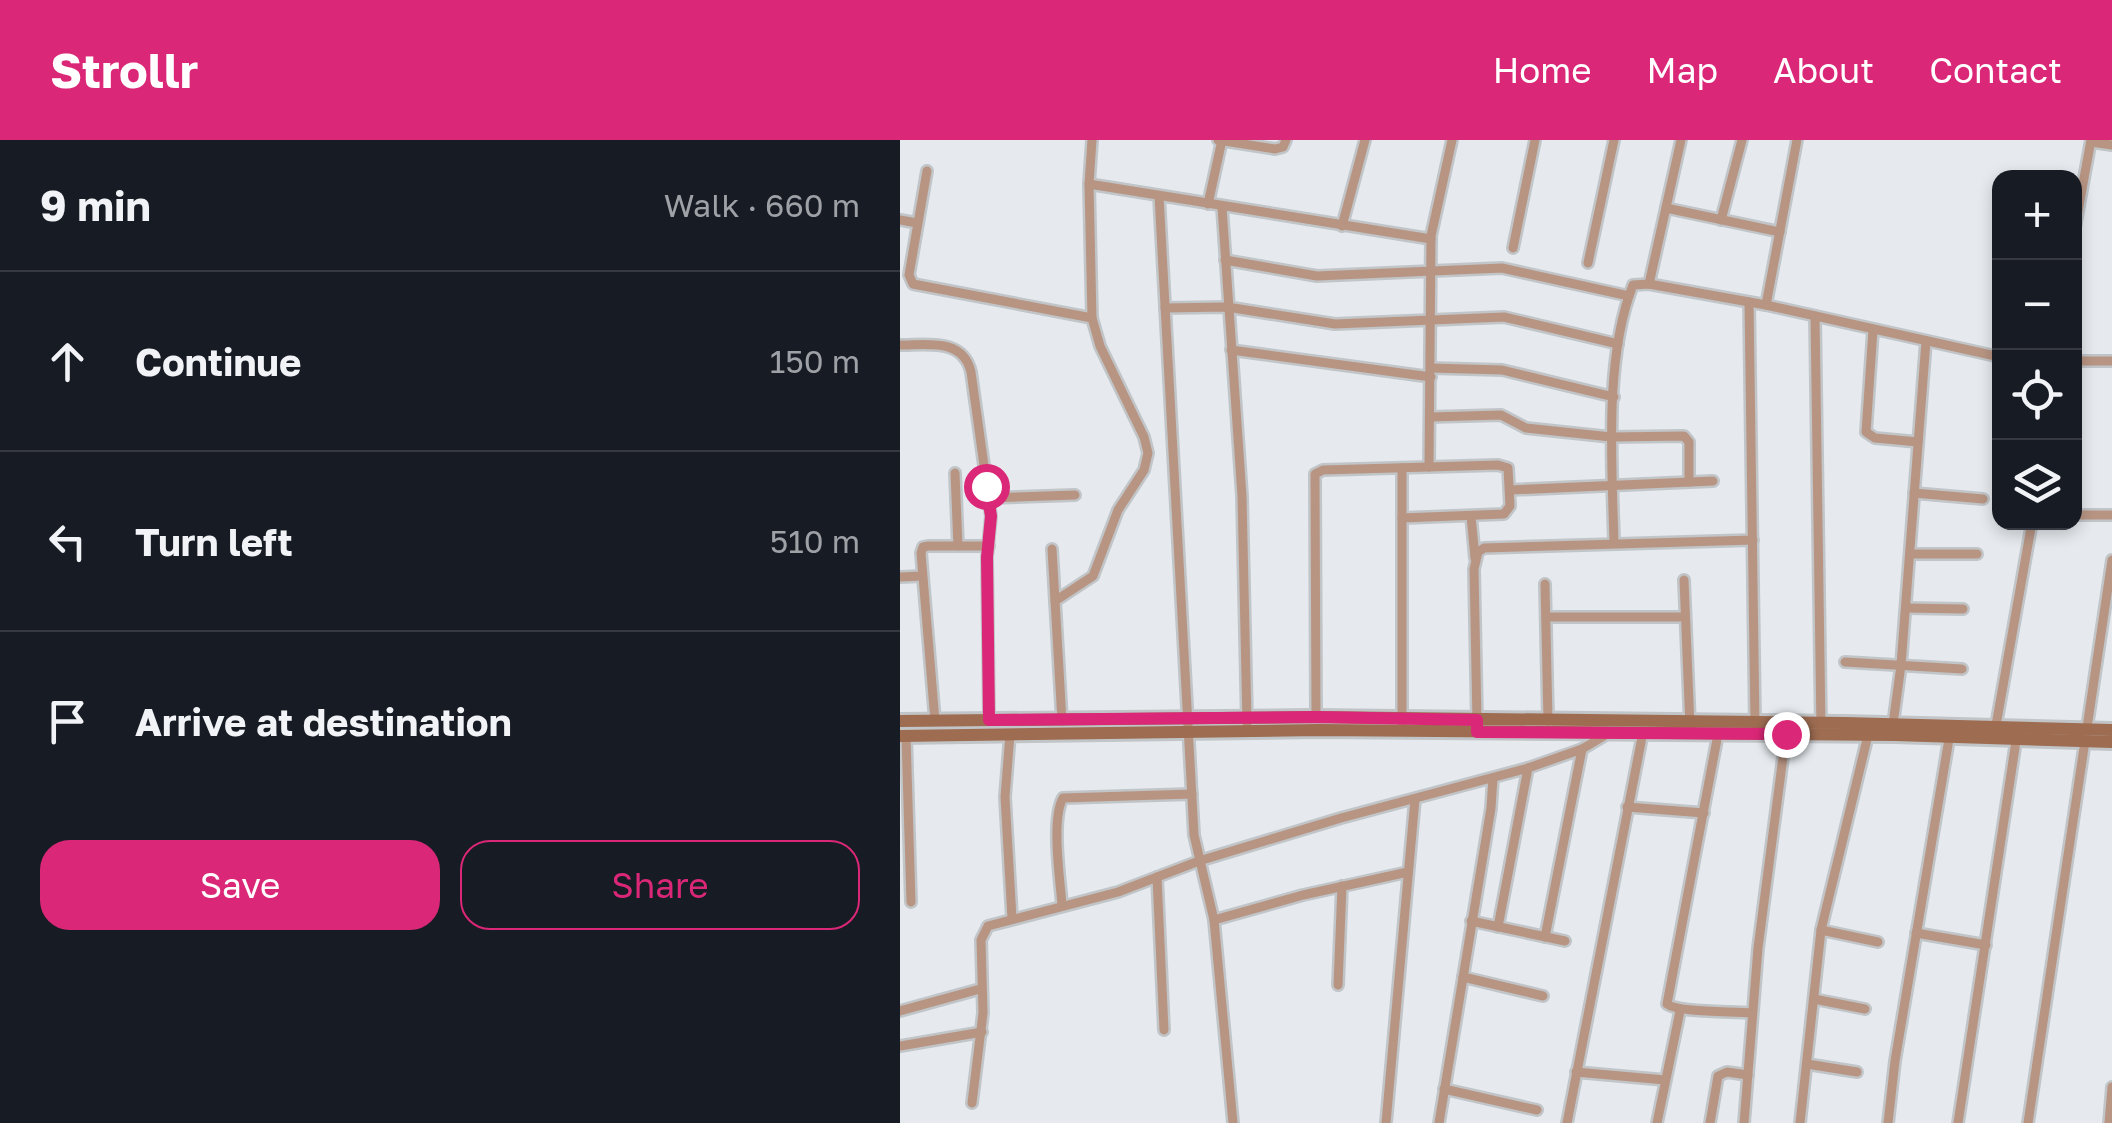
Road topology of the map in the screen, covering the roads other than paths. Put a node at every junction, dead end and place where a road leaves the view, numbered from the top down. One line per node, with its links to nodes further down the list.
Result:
1 (1092, 140): 14 (street)
2 (1221, 140): 3 (street); 17 (street)
3 (1286, 140)
4 (1365, 140): 23 (street)
5 (1452, 140): 25 (street)
6 (1536, 140): 26 (street)
7 (1614, 140): 28 (street)
8 (1681, 140): 19 (street)
9 (1742, 140): 21 (street)
10 (1798, 140): 24 (street)
11 (2091, 141): 12 (street); 15 (street)
12 (2112, 145)
13 (928, 171): 22 (street)
14 (1089, 184): 16 (street); 37 (street)
15 (2082, 190)
16 (1159, 196): 17 (street); 35 (street)
17 (1208, 204): 18 (street)
18 (1222, 207): 23 (street); 27 (street)
19 (1666, 208): 21 (street); 30 (street)
20 (900, 220): 22 (street)
21 (1721, 220): 24 (street)
22 (918, 223): 37 (street)
23 (1342, 226): 25 (street)
24 (1780, 232): 33 (street)
25 (1432, 239): 29 (street)
26 (1513, 248)
27 (1224, 260): 29 (street); 34 (street)
28 (1588, 263)
29 (1431, 273): 31 (street); 38 (street)
30 (1649, 284): 31 (street); 32 (street)
31 (1629, 296): 41 (street)
32 (1749, 302): 33 (street); 68 (street)
33 (1766, 305): 36 (street)
34 (1227, 307): 35 (street); 38 (street); 43 (street)
35 (1166, 308): 98 (street)
36 (1816, 316): 39 (street); 104 (street)
37 (1092, 318): 82 (street)
38 (1430, 318): 41 (street); 47 (street)
39 (1873, 330): 40 (street); 51 (street)
40 (1926, 342): 44 (street); 51 (street)
41 (1618, 344): 48 (street)
42 (900, 345): 61 (street)
43 (1231, 350): 47 (street); 95 (street)
44 (1992, 355)
45 (2082, 361): 46 (street)
46 (2112, 361)
47 (1430, 372): 48 (street); 49 (street)
48 (1614, 397): 50 (street)
49 (1430, 416): 50 (street); 52 (street)
50 (1611, 438): 56 (street); 57 (street)
51 (1918, 442): 59 (street)
52 (1429, 467): 53 (street); 58 (street)
53 (1402, 468): 66 (street); 90 (street)
54 (955, 472): 70 (street)
55 (1713, 481): 56 (street)
56 (1689, 482): 57 (street)
57 (1612, 484): 58 (street); 69 (street)
58 (1510, 490): 65 (street)
59 (1914, 493): 62 (street); 73 (street)
60 (1074, 495): 61 (street)
61 (988, 498): 71 (street)
62 (1984, 500)
63 (2112, 514): 64 (street)
64 (2082, 515)
65 (1472, 516): 66 (street); 75 (street)
66 (1402, 518): 96 (street)
67 (2031, 530): 111 (street)
68 (1753, 540): 69 (street); 103 (street)
69 (1614, 543): 75 (street)
70 (958, 546): 71 (street); 78 (street)
71 (989, 546): 91 (street)
72 (1052, 550): 82 (street)
73 (1910, 554): 74 (street); 83 (street)
74 (1977, 554)
75 (1474, 559): 99 (street)
76 (2112, 560): 77 (street)
77 (2111, 574): 113 (street)
78 (922, 576): 79 (street); 93 (street)
79 (900, 577)
80 (1684, 580): 86 (street)
81 (1545, 584): 85 (street)
82 (1055, 602): 100 (street)
83 (1906, 608): 84 (street); 88 (street)
84 (1963, 610)
85 (1546, 617): 86 (street); 94 (street)
86 (1684, 617): 102 (street)
87 (1846, 662): 88 (street)
88 (1901, 666): 89 (street); 97 (street)
89 (1962, 669)
90 (1316, 717): 95 (main road); 96 (main road)
91 (989, 720): 93 (main road); 100 (main road)
92 (900, 721): 93 (main road)
93 (935, 721)
94 (1548, 721): 99 (main road); 101 (main road)
95 (1247, 724): 96 (main road); 98 (main road)
96 (1402, 724): 99 (main road)
97 (1893, 724): 105 (main road); 111 (main road)
98 (1188, 725): 100 (main road); 120 (street)
99 (1477, 726): 101 (main road)
100 (1062, 727): 108 (main road)
101 (1614, 727): 102 (main road); 107 (main road); 117 (street)
102 (1690, 727): 103 (main road); 107 (main road); 109 (main road)
103 (1755, 728): 104 (main road); 109 (main road); 110 (main road)
104 (1821, 728): 105 (main road); 110 (main road)
105 (1869, 729): 114 (main road); 134 (street)
106 (2112, 730): 113 (main road)
107 (1643, 732): 122 (street)
108 (1010, 734): 112 (main road); 130 (street)
109 (1718, 734): 123 (street)
110 (1786, 734): 148 (street)
111 (1995, 734): 113 (main road); 114 (main road); 115 (main road)
112 (903, 736): 128 (street)
113 (2087, 736): 115 (main road); 116 (main road); 171 (street)
114 (1949, 739): 135 (street)
115 (2016, 741): 139 (street)
116 (2112, 742)
117 (1582, 749): 118 (street); 136 (street)
118 (1528, 768): 119 (street); 133 (street)
119 (1493, 778): 121 (street); 132 (street)
120 (1192, 794): 124 (street); 129 (street)
121 (1415, 799): 124 (street); 125 (street)
122 (1628, 807): 123 (street); 153 (street)
123 (1704, 814): 147 (street)
124 (1199, 861): 126 (street); 131 (street)
125 (1408, 872): 127 (street); 162 (street)
126 (1157, 877): 129 (street); 149 (street)
127 (1342, 886): 131 (street); 141 (street)
128 (911, 902)
129 (1062, 905): 130 (street)
130 (1012, 918): 142 (street)
131 (1214, 920): 161 (street)
132 (1470, 921): 133 (street); 140 (street)
133 (1498, 926): 136 (street)
134 (1822, 930): 138 (street); 144 (street)
135 (1916, 933): 139 (street); 169 (street)
136 (1546, 937): 137 (street)
137 (1565, 941)
138 (1878, 942)
139 (1986, 945): 170 (street)
140 (1463, 977): 143 (street); 158 (street)
141 (1338, 985)
142 (980, 989): 146 (street); 150 (street)
143 (1543, 996)
144 (1814, 1000): 145 (street); 152 (street)
145 (1865, 1009)
146 (900, 1011)
147 (1680, 1011): 148 (street); 156 (street)
148 (1752, 1014): 155 (street)
149 (1164, 1030)
150 (982, 1032): 151 (street); 159 (street)
151 (900, 1046)
152 (1807, 1064): 154 (street); 168 (street)
153 (1576, 1072): 156 (street); 164 (street)
154 (1857, 1072)
155 (1748, 1075): 166 (street); 167 (street)
156 (1666, 1080): 165 (street)
157 (2112, 1087): 172 (street)
158 (1444, 1089): 160 (street); 163 (street)
159 (972, 1103)
160 (1538, 1110)
161 (1233, 1123)
162 (1386, 1123)
163 (1440, 1123)
164 (1567, 1123)
165 (1658, 1123)
166 (1710, 1123)
167 (1744, 1123)
168 (1801, 1123)
169 (1888, 1123)
170 (1958, 1123)
171 (2028, 1123)
172 (2109, 1123)

